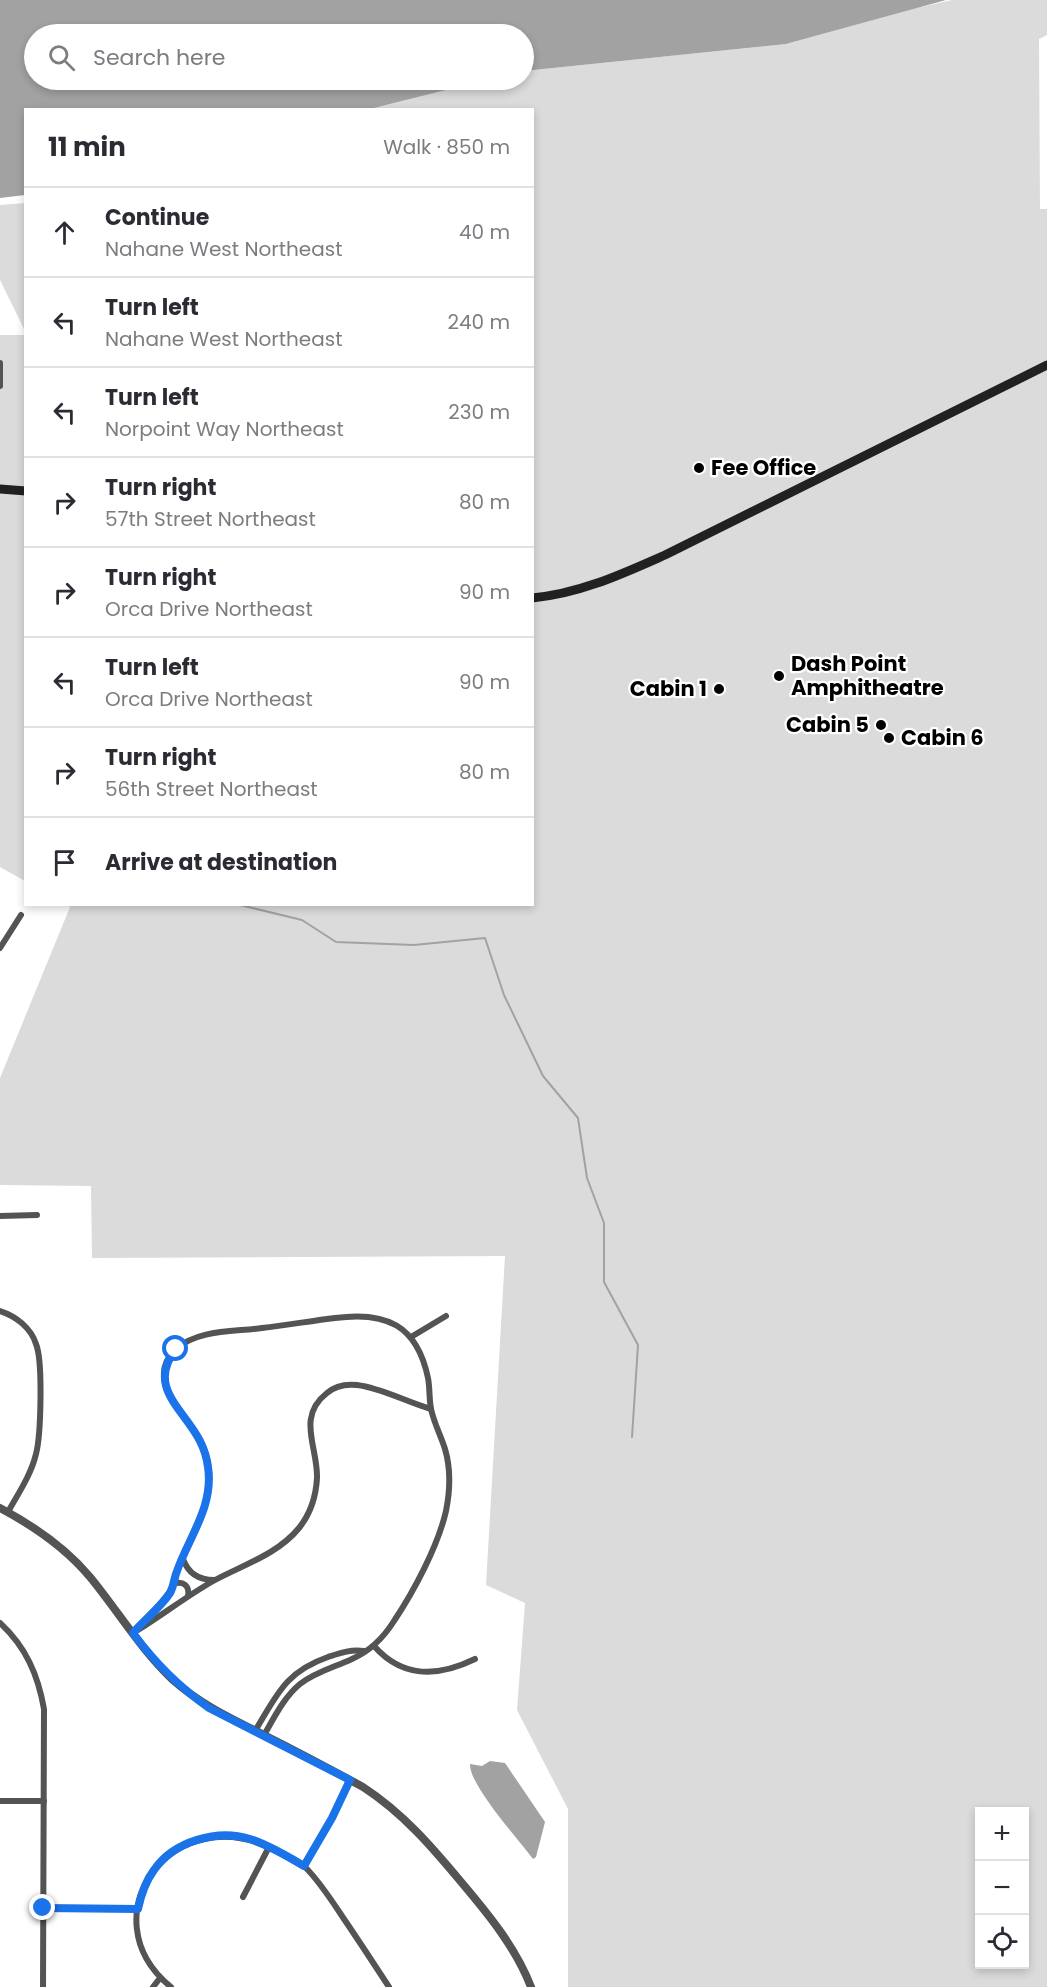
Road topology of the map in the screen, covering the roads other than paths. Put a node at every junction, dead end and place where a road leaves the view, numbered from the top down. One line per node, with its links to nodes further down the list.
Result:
1 (0, 363): 3 (street)
2 (1047, 365): 6 (main road)
3 (0, 386)
4 (0, 489): 5 (main road)
5 (24, 491)
6 (534, 598)
7 (21, 915): 8 (street)
8 (0, 948)
9 (37, 1215): 10 (street)
10 (0, 1216)
11 (0, 1311): 16 (street)
12 (446, 1316): 13 (street)
13 (411, 1337): 14 (street); 17 (street)
14 (431, 1408): 18 (street); 23 (street)
15 (0, 1508): 16 (street)
16 (8, 1512): 22 (street)
17 (183, 1558): 18 (street); 19 (street)
18 (215, 1580): 20 (street)
19 (173, 1584): 20 (street); 22 (street)
20 (188, 1596): 22 (street)
21 (0, 1623): 30 (street)
22 (133, 1633): 26 (street)
23 (374, 1646): 24 (street); 25 (street)
24 (364, 1651): 26 (street); 27 (street)
25 (475, 1659)
26 (255, 1731): 27 (street)
27 (264, 1735): 28 (street)
28 (350, 1780): 32 (street); 41 (street)
29 (0, 1801): 30 (street)
30 (44, 1801): 34 (street)
31 (269, 1847): 32 (street); 33 (street); 35 (street)
32 (304, 1866): 40 (street)
33 (243, 1897)
34 (43, 1908): 35 (street); 37 (street)
35 (138, 1909): 36 (street)
36 (160, 1978): 38 (street); 39 (street)
37 (43, 1987)
38 (153, 1987)
39 (171, 1987)
40 (389, 1987)
41 (531, 1987)

